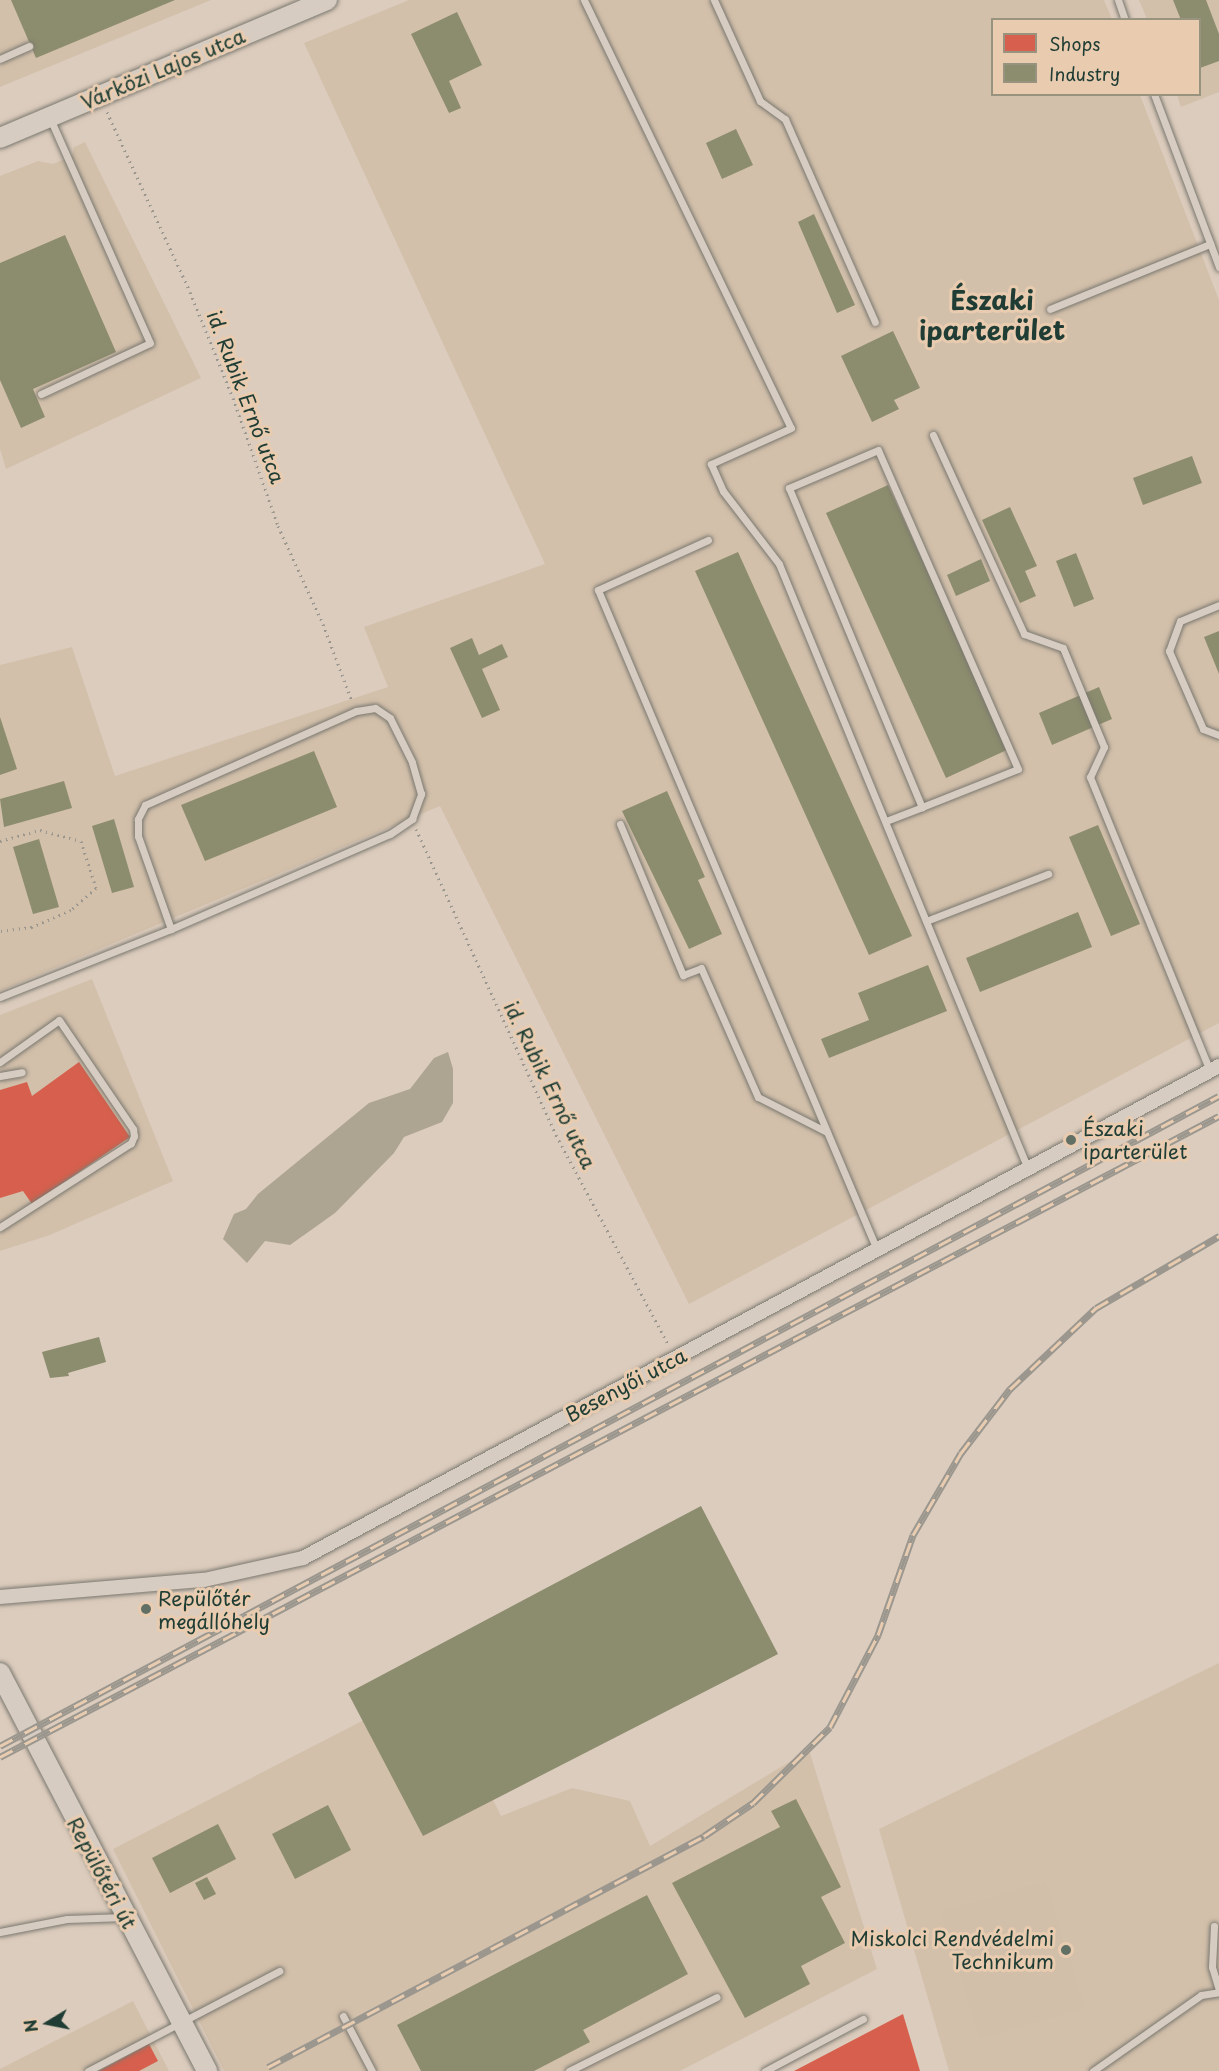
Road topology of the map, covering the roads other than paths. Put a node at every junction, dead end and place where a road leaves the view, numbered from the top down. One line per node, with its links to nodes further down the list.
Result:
1 (327, 0): 9 (street, Várközi Lajos utca)
2 (584, 0): 21 (lane)
3 (714, 0): 14 (lane)
4 (1118, 0): 5 (lane)
5 (1124, 18)
6 (29, 46): 7 (lane)
7 (0, 59)
8 (1155, 96): 11 (lane)
9 (49, 117): 10 (street, Várközi Lajos utca); 15 (lane)
10 (0, 138)
11 (1210, 244): 12 (lane); 13 (lane)
12 (1219, 267)
13 (1050, 309)
14 (875, 322)
15 (41, 394)
16 (933, 435): 28 (lane)
17 (708, 540): 31 (lane)
18 (1219, 605): 19 (lane)
19 (1219, 735)
20 (922, 807): 20 (lane); 21 (lane)
21 (885, 821): 24 (lane)
22 (620, 824): 31 (lane)
23 (1048, 874): 24 (lane)
24 (926, 921): 32 (lane)
25 (171, 929): 25 (lane); 26 (lane)
26 (0, 997)
27 (0, 1062): 33 (lane)
28 (1215, 1069): 32 (street, Besenyői utca)
29 (22, 1072): 30 (lane)
30 (0, 1076)
31 (827, 1132): 34 (lane)
32 (1028, 1169): 34 (street, Besenyői utca)
33 (0, 1227)
34 (877, 1250): 35 (street, Besenyői utca)
35 (0, 1597)
36 (0, 1673): 37 (street, Repülőtéri út)
37 (125, 1917): 39 (lane); 45 (street, Repülőtéri út)
38 (1214, 1926): 41 (lane)
39 (0, 1932)
40 (279, 1971): 45 (lane)
41 (1219, 1991): 51 (lane)
42 (717, 1997): 49 (lane)
43 (343, 2016): 48 (lane)
44 (864, 2019): 50 (lane)
45 (180, 2021): 46 (lane); 47 (street, Repülőtéri út)
46 (88, 2071)
47 (207, 2071)
48 (372, 2071)
49 (569, 2071)
50 (765, 2071)
51 (1093, 2071)

